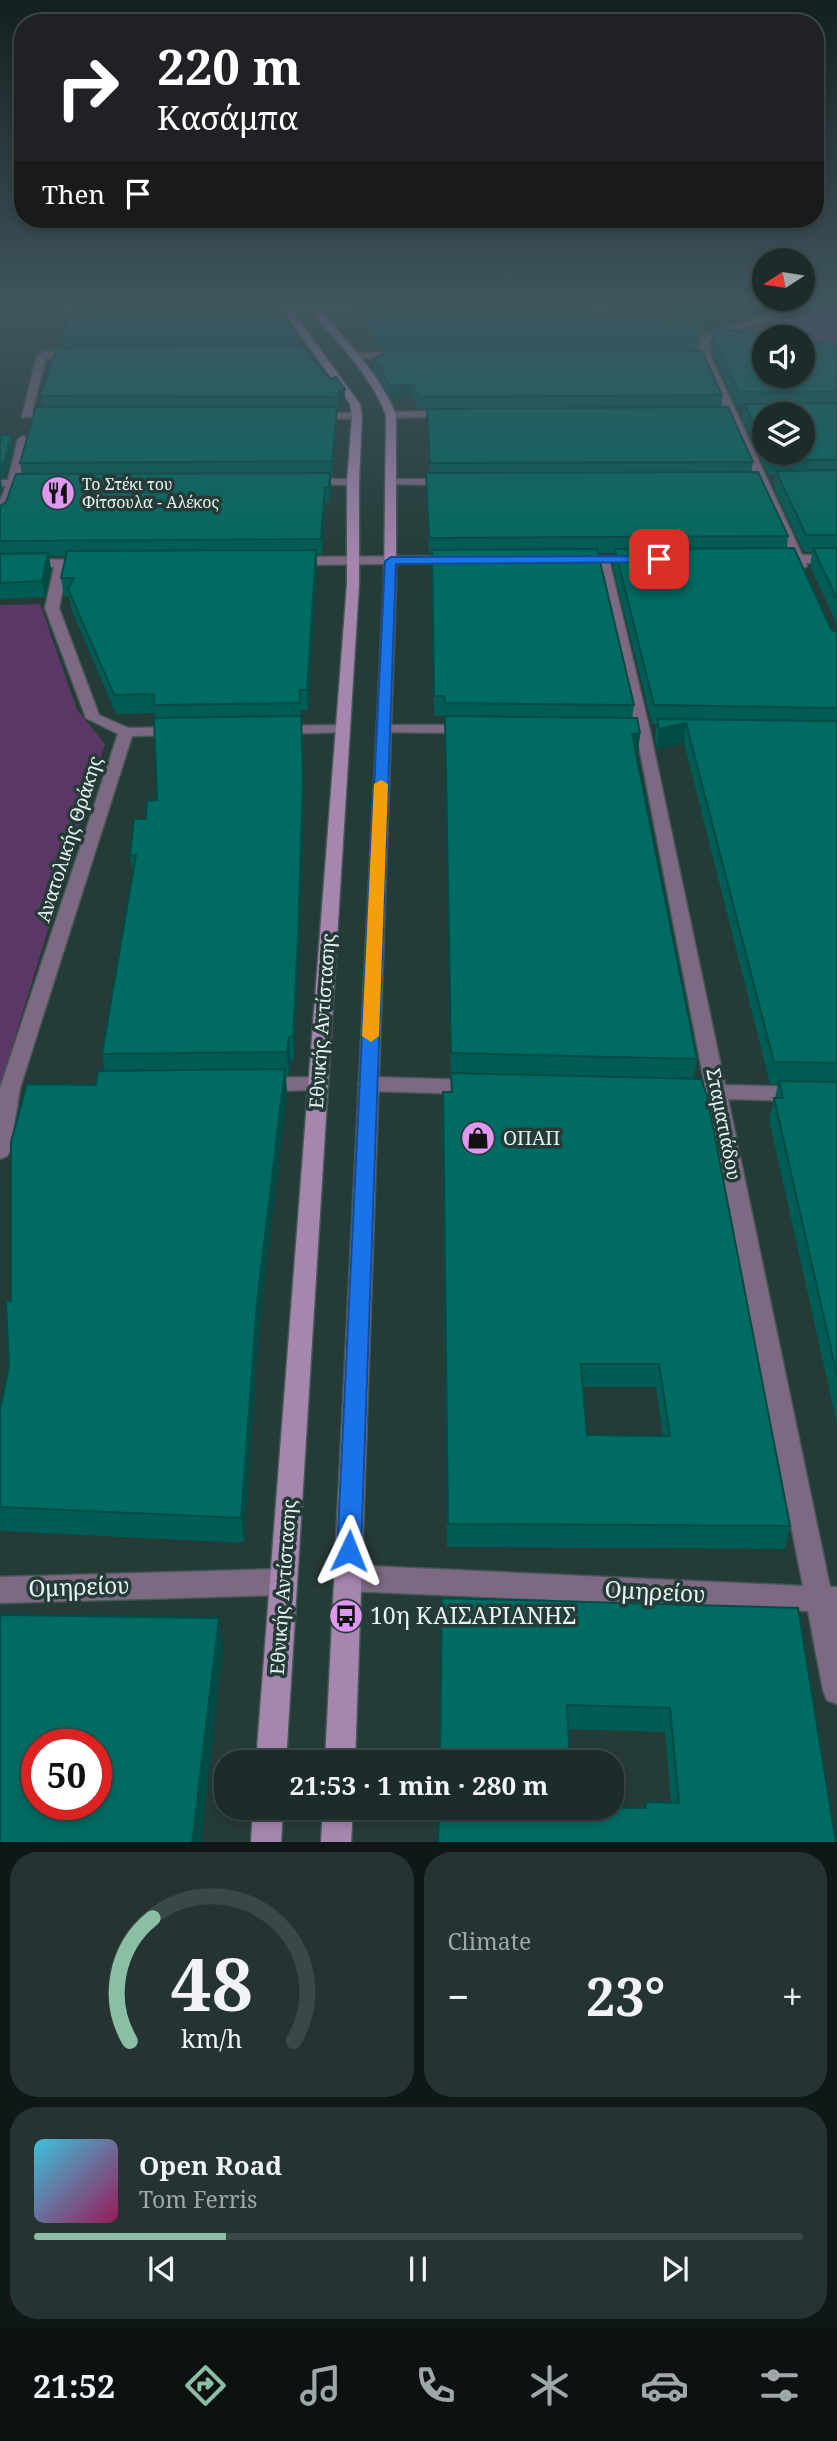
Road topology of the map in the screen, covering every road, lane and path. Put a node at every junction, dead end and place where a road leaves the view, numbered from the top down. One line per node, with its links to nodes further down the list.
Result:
1 (33, 390): 9 (street)
2 (345, 390): 12 (main road)
3 (379, 390): 10 (main road)
4 (721, 390): 6 (street)
5 (718, 413): 6 (street)
6 (731, 413): 7 (street); 15 (street)
7 (744, 413)
8 (459, 414): 10 (street)
9 (67, 415)
10 (390, 415): 18 (main road)
11 (302, 416): 12 (street)
12 (357, 416): 17 (main road, Εθνικής Αντίστασης)
13 (23, 439): 20 (street)
14 (749, 481): 15 (street)
15 (769, 481): 24 (street)
16 (298, 482): 17 (street)
17 (353, 482): 29 (main road, Εθνικής Αντίστασης)
18 (391, 482): 19 (street); 30 (main road)
19 (460, 482)
20 (6, 483): 21 (street); 22 (street)
21 (54, 483)
22 (0, 516)
23 (770, 559): 24 (street)
24 (798, 559): 25 (street); 34 (street)
25 (837, 559)
26 (470, 560): 30 (street)
27 (603, 560): 48 (street, Σταματιάδου)
28 (284, 561): 29 (street)
29 (354, 561): 30 (street); 35 (main road, Εθνικής Αντίστασης)
30 (391, 561): 36 (main road)
31 (103, 562): 33 (street)
32 (0, 563): 33 (street)
33 (61, 563): 40 (street)
34 (809, 584)
35 (342, 729): 37 (street); 41 (main road, Εθνικής Αντίστασης)
36 (384, 729): 38 (street); 42 (main road)
37 (261, 730)
38 (479, 730)
39 (193, 731): 40 (street)
40 (126, 732): 44 (street, Ανατολικής Θράκης)
41 (318, 1084): 43 (street); 52 (main road, Εθνικής Αντίστασης)
42 (368, 1084): 46 (street); 51 (main road)
43 (238, 1085)
44 (10, 1087): 45 (street); 50 (street, Ανατολικής Θράκης)
45 (37, 1087)
46 (494, 1087)
47 (689, 1091): 48 (street)
48 (717, 1092): 49 (street); 54 (street, Σταματιάδου)
49 (837, 1094)
50 (0, 1151)
51 (347, 1578): 54 (street, Ομηρείου); 57 (main road)
52 (284, 1581): 53 (street, Ομηρείου); 56 (main road, Εθνικής Αντίστασης)
53 (0, 1590)
54 (828, 1600): 55 (street, Σταματιάδου)
55 (837, 1690)
56 (272, 1750)
57 (340, 1750)
58 (267, 1820): 60 (main road)
59 (338, 1820): 61 (main road)
60 (265, 1842)
61 (337, 1842)

